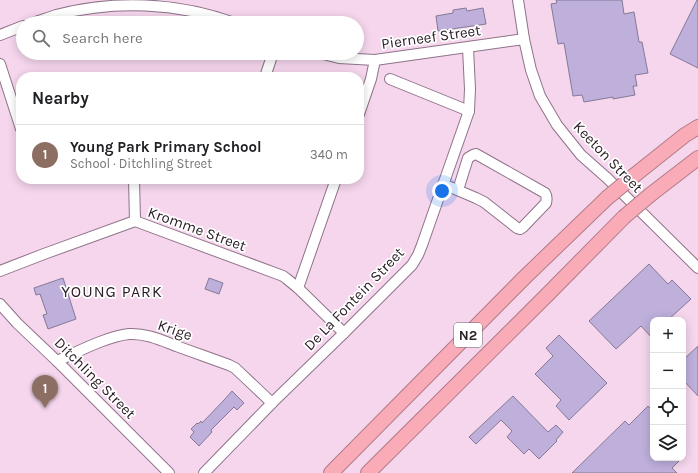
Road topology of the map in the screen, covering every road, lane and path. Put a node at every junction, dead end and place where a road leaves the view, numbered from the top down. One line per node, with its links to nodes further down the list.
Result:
1 (518, 0): 6 (street, Keeton Street)
2 (54, 16): 3 (street)
3 (209, 16)
4 (16, 29): 5 (street)
5 (0, 35)
6 (524, 39): 7 (street, Pierneef Street); 28 (street, Keeton Street)
7 (468, 48): 10 (street, Pierneef Street); 15 (street, De La Fontein Street)
8 (364, 59): 10 (street, Pierneef Street)
9 (271, 60): 12 (street)
10 (375, 60): 14 (street)
11 (0, 64): 16 (street)
12 (267, 72)
13 (390, 79): 15 (street)
14 (364, 99)
15 (469, 111): 24 (street, De La Fontein Street)
16 (16, 114)
17 (698, 117): 21 (highway)
18 (698, 127): 21 (highway, N2)
19 (698, 158): 26 (highway, N2)
20 (698, 167): 26 (highway)
21 (643, 168): 37 (highway, N2, bridge)
22 (134, 184): 27 (street)
23 (334, 184): 30 (street)
24 (443, 184): 25 (street); 32 (street, De La Fontein Street)
25 (458, 190): 25 (street)
26 (652, 198): 38 (highway, N2, bridge)
27 (135, 221): 29 (street, Kromme Street); 30 (street, Kromme Street)
28 (698, 268)
29 (0, 271)
30 (298, 288): 32 (street, Kromme Street)
31 (0, 304): 33 (street, Ditchling Street)
32 (344, 333): 34 (street, De La Fontein Street)
33 (57, 361): 34 (street, Krige); 35 (street, Ditchling Street)
34 (272, 403): 36 (street, De La Fontein Street)
35 (169, 473)
36 (204, 473)
37 (332, 473)
38 (368, 473)

